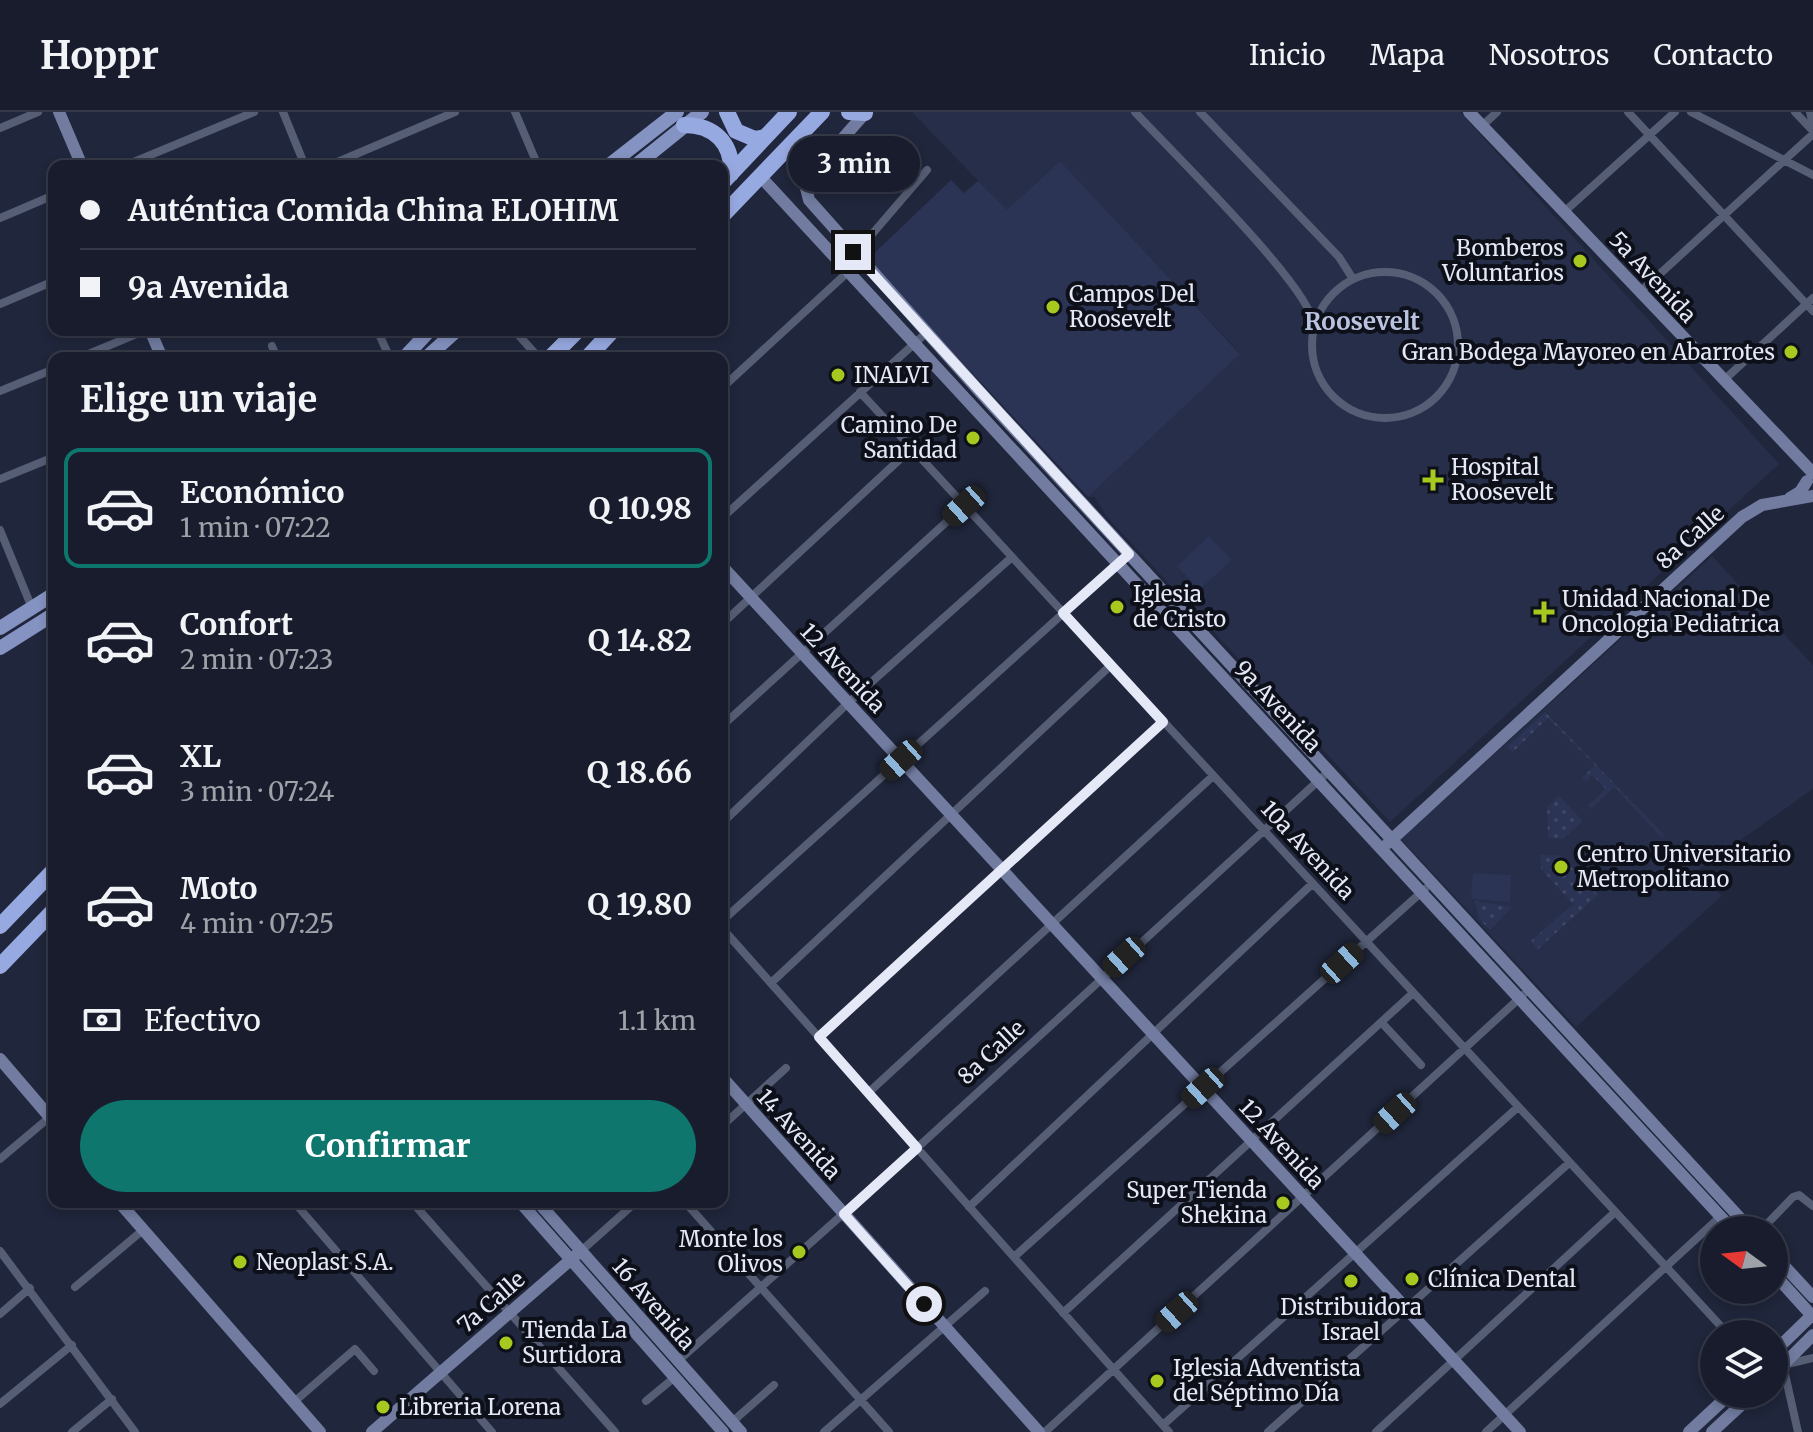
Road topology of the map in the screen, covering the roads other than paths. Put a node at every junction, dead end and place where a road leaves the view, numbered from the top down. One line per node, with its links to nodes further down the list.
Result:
1 (38, 112): 24 (street)
2 (59, 112): 28 (street)
3 (254, 112): 29 (street)
4 (283, 112): 30 (street)
5 (455, 112): 31 (street)
6 (515, 112): 32 (street)
7 (702, 112): 22 (main road)
8 (727, 112): 27 (highway)
9 (789, 112): 27 (highway)
10 (822, 112): 40 (highway)
11 (849, 112): 12 (highway)
12 (866, 112): 46 (street, 9a Avenida)
13 (1135, 112): 60 (street)
14 (1200, 112): 48 (street)
15 (1469, 112): 23 (street, 5a Avenida)
16 (1497, 112): 23 (street)
17 (1628, 112): 26 (street)
18 (1675, 112): 26 (street)
19 (1691, 112): 36 (street)
20 (1795, 112): 25 (street)
21 (1810, 112): 25 (street)
22 (680, 118): 33 (main road); 34 (main road); 35 (highway)
23 (1482, 126): 43 (street, 5a Avenida)
24 (0, 128)
25 (1813, 130): 36 (street)
26 (1649, 135): 43 (street); 44 (street)
27 (765, 137): 39 (highway)
28 (79, 160)
29 (138, 160)
30 (303, 160)
31 (342, 160)
32 (535, 160)
33 (617, 160)
34 (641, 160)
35 (728, 160)
36 (1784, 160): 38 (street); 44 (street)
37 (927, 170): 46 (street)
38 (1813, 175)
39 (728, 176)
40 (760, 176): 42 (highway); 47 (street, 9a Avenida)
41 (48, 198): 45 (street)
42 (728, 210)
43 (1564, 212): 50 (street, 5a Avenida)
44 (1723, 216): 50 (street); 52 (street)
45 (0, 218)
46 (855, 254): 53 (street, 9a Avenida)
47 (849, 271): 61 (street, 9a Avenida); 72 (street)
48 (1353, 279): 60 (street); 60 (street)
49 (48, 284): 51 (street)
50 (1640, 292): 71 (street, 5a Avenida)
51 (0, 304)
52 (1811, 304): 71 (street)
53 (926, 333): 61 (street); 83 (street, 9a Avenida)
54 (133, 336): 63 (street)
55 (424, 336): 65 (main road)
56 (450, 336): 66 (main road)
57 (519, 336): 67 (street)
58 (572, 336): 68 (highway)
59 (607, 336): 69 (highway)
60 (1312, 336)
61 (914, 343): 74 (street); 83 (street, 9a Avenida)
62 (272, 346): 64 (street)
63 (94, 352)
64 (274, 352)
65 (410, 352)
66 (433, 352)
67 (534, 352)
68 (556, 352)
69 (593, 352)
70 (48, 371): 73 (street)
71 (1723, 381): 78 (street, 5a Avenida)
72 (728, 382)
73 (0, 391)
74 (860, 392): 75 (street, 10a Avenida); 80 (street)
75 (912, 448): 79 (street, 10a Avenida); 86 (street)
76 (48, 459): 77 (street)
77 (0, 479)
78 (1811, 479): 104 (street, 8a Calle)
79 (964, 506): 82 (street, 10a Avenida); 93 (street)
80 (728, 513)
81 (0, 530): 87 (street)
82 (1012, 557): 88 (street, 10a Avenida); 95 (street)
83 (1124, 559): 88 (street); 100 (street, 9a Avenida)
84 (728, 573): 86 (street, 12 Avenida)
85 (48, 598): 87 (main road)
86 (751, 598): 89 (street); 93 (street, 12 Avenida)
87 (32, 608): 91 (main road)
88 (1063, 613): 94 (street, 10a Avenida); 98 (street)
89 (728, 619)
90 (48, 620): 92 (main road)
91 (0, 628)
92 (0, 648)
93 (801, 653): 95 (street, 12 Avenida); 96 (street)
94 (1111, 665): 97 (street, 10a Avenida); 101 (street)
95 (848, 703): 98 (street, 12 Avenida); 102 (street)
96 (728, 720)
97 (1163, 722): 99 (street, 10a Avenida); 105 (street)
98 (901, 760): 101 (street, 12 Avenida); 110 (street)
99 (1213, 776): 103 (street, 10a Avenida); 111 (street)
100 (1324, 776): 103 (street, 8a Calle); 104 (street, 9a Avenida)
101 (951, 815): 105 (street, 12 Avenida); 117 (street)
102 (728, 817)
103 (1263, 831): 107 (street, 10a Avenida); 116 (street, 8a Calle)
104 (1387, 844): 108 (street, 9a Avenida)
105 (1002, 870): 111 (street, 12 Avenida); 123 (street)
106 (48, 876): 112 (highway)
107 (1312, 884): 114 (street, 10a Avenida); 122 (street)
108 (1427, 887): 114 (street); 119 (street, 9a Avenida)
109 (48, 916): 115 (highway)
110 (728, 916)
111 (1052, 924): 116 (street, 12 Avenida); 130 (street)
112 (0, 926)
113 (728, 935): 117 (street)
114 (1366, 942): 118 (street, 10a Avenida); 129 (street)
115 (0, 966)
116 (1101, 978): 122 (street, 12 Avenida); 137 (street, 8a Calle)
117 (771, 983): 123 (street)
118 (1413, 993): 120 (street); 124 (street, 10a Avenida)
119 (1525, 993): 121 (street, 9a Avenida); 124 (street)
120 (1382, 1023): 126 (street); 136 (street)
121 (1557, 1027): 152 (street, 9a Avenida); 153 (street, 9a Avenida)
122 (1153, 1034): 129 (street, 12 Avenida); 142 (street)
123 (819, 1037): 130 (street)
124 (1464, 1049): 132 (street, 10a Avenida); 140 (street)
125 (0, 1059): 133 (street)
126 (1421, 1065)
127 (786, 1068): 131 (street)
128 (728, 1084): 131 (street, 14 Avenida)
129 (1203, 1088): 136 (street, 12 Avenida); 160 (street)
130 (868, 1093): 137 (street)
131 (746, 1104): 134 (street); 151 (street, 14 Avenida)
132 (1518, 1107): 139 (street, 10a Avenida); 158 (street)
133 (48, 1112)
134 (728, 1120)
135 (48, 1122): 138 (street)
136 (1252, 1141): 140 (street, 12 Avenida); 171 (street)
137 (917, 1148): 142 (street); 151 (street, 8a Calle)
138 (0, 1159)
139 (1569, 1163): 150 (street, 10a Avenida); 169 (street)
140 (1303, 1197): 158 (street, 12 Avenida); 184 (street)
141 (1813, 1206): 154 (street)
142 (969, 1207): 160 (street)
143 (124, 1208): 155 (street)
144 (299, 1208): 186 (street)
145 (417, 1208): 170 (street)
146 (526, 1208): 159 (street, 16 Avenida)
147 (542, 1208): 159 (street, 16 Avenida)
148 (629, 1208): 159 (street, 7a Calle)
149 (690, 1208): 164 (street)
150 (1614, 1213): 161 (street, 10a Avenida); 180 (street)
151 (844, 1214): 164 (street, 8a Calle); 175 (street, 14 Avenida)
152 (1721, 1216)
153 (1738, 1216)
154 (1776, 1216)
155 (143, 1230): 163 (street); 193 (street)
156 (1700, 1235): 161 (street)
157 (0, 1251): 165 (street)
158 (1357, 1255): 169 (street, 12 Avenida); 199 (street)
159 (576, 1256): 170 (street, 7a Calle); 181 (street, 16 Avenida); 187 (street, 16 Avenida)
160 (1014, 1257): 171 (street)
161 (1665, 1267): 174 (street, 10a Avenida); 197 (street)
162 (1788, 1270): 168 (street)
163 (75, 1287)
164 (761, 1287): 181 (street, 8a Calle); 191 (street)
165 (30, 1288): 172 (street); 178 (street)
166 (1788, 1289): 173 (street)
167 (985, 1291): 175 (street)
168 (1813, 1297)
169 (1407, 1309): 180 (street, 12 Avenida); 210 (street)
170 (510, 1312): 186 (street, 7a Calle); 205 (street)
171 (1063, 1313): 184 (street)
172 (0, 1314)
173 (1813, 1316): 177 (street)
174 (1715, 1320)
175 (944, 1326): 191 (street); 208 (street, 14 Avenida)
176 (1813, 1335): 182 (street)
177 (1788, 1339)
178 (72, 1345): 189 (street); 194 (street)
179 (1813, 1358): 183 (street)
180 (1454, 1360): 197 (street, 12 Avenida); 211 (street)
181 (678, 1361): 198 (street, 16 Avenida)
182 (1788, 1361)
183 (1788, 1367)
184 (1114, 1370): 199 (street); 209 (street)
185 (374, 1371): 193 (street)
186 (440, 1372): 203 (street, 7a Calle); 204 (street)
187 (675, 1377): 192 (street); 198 (street, 16 Avenida)
188 (774, 1385): 198 (street)
189 (112, 1399): 200 (street); 201 (street)
190 (1788, 1399): 216 (street)
191 (861, 1400): 206 (street); 207 (street)
192 (646, 1401)
193 (294, 1402): 202 (street)
194 (0, 1404)
195 (1715, 1408): 214 (street)
196 (1738, 1408): 215 (street)
197 (1504, 1415): 212 (street); 213 (street, 12 Avenida)
198 (732, 1429)
199 (1166, 1429)
200 (72, 1432)
201 (135, 1432)
202 (320, 1432)
203 (372, 1432)
204 (492, 1432)
205 (615, 1432)
206 (824, 1432)
207 (889, 1432)
208 (1039, 1432)
209 (1045, 1432)
210 (1268, 1432)
211 (1376, 1432)
212 (1486, 1432)
213 (1520, 1432)
214 (1689, 1432)
215 (1712, 1432)
216 (1798, 1432)

